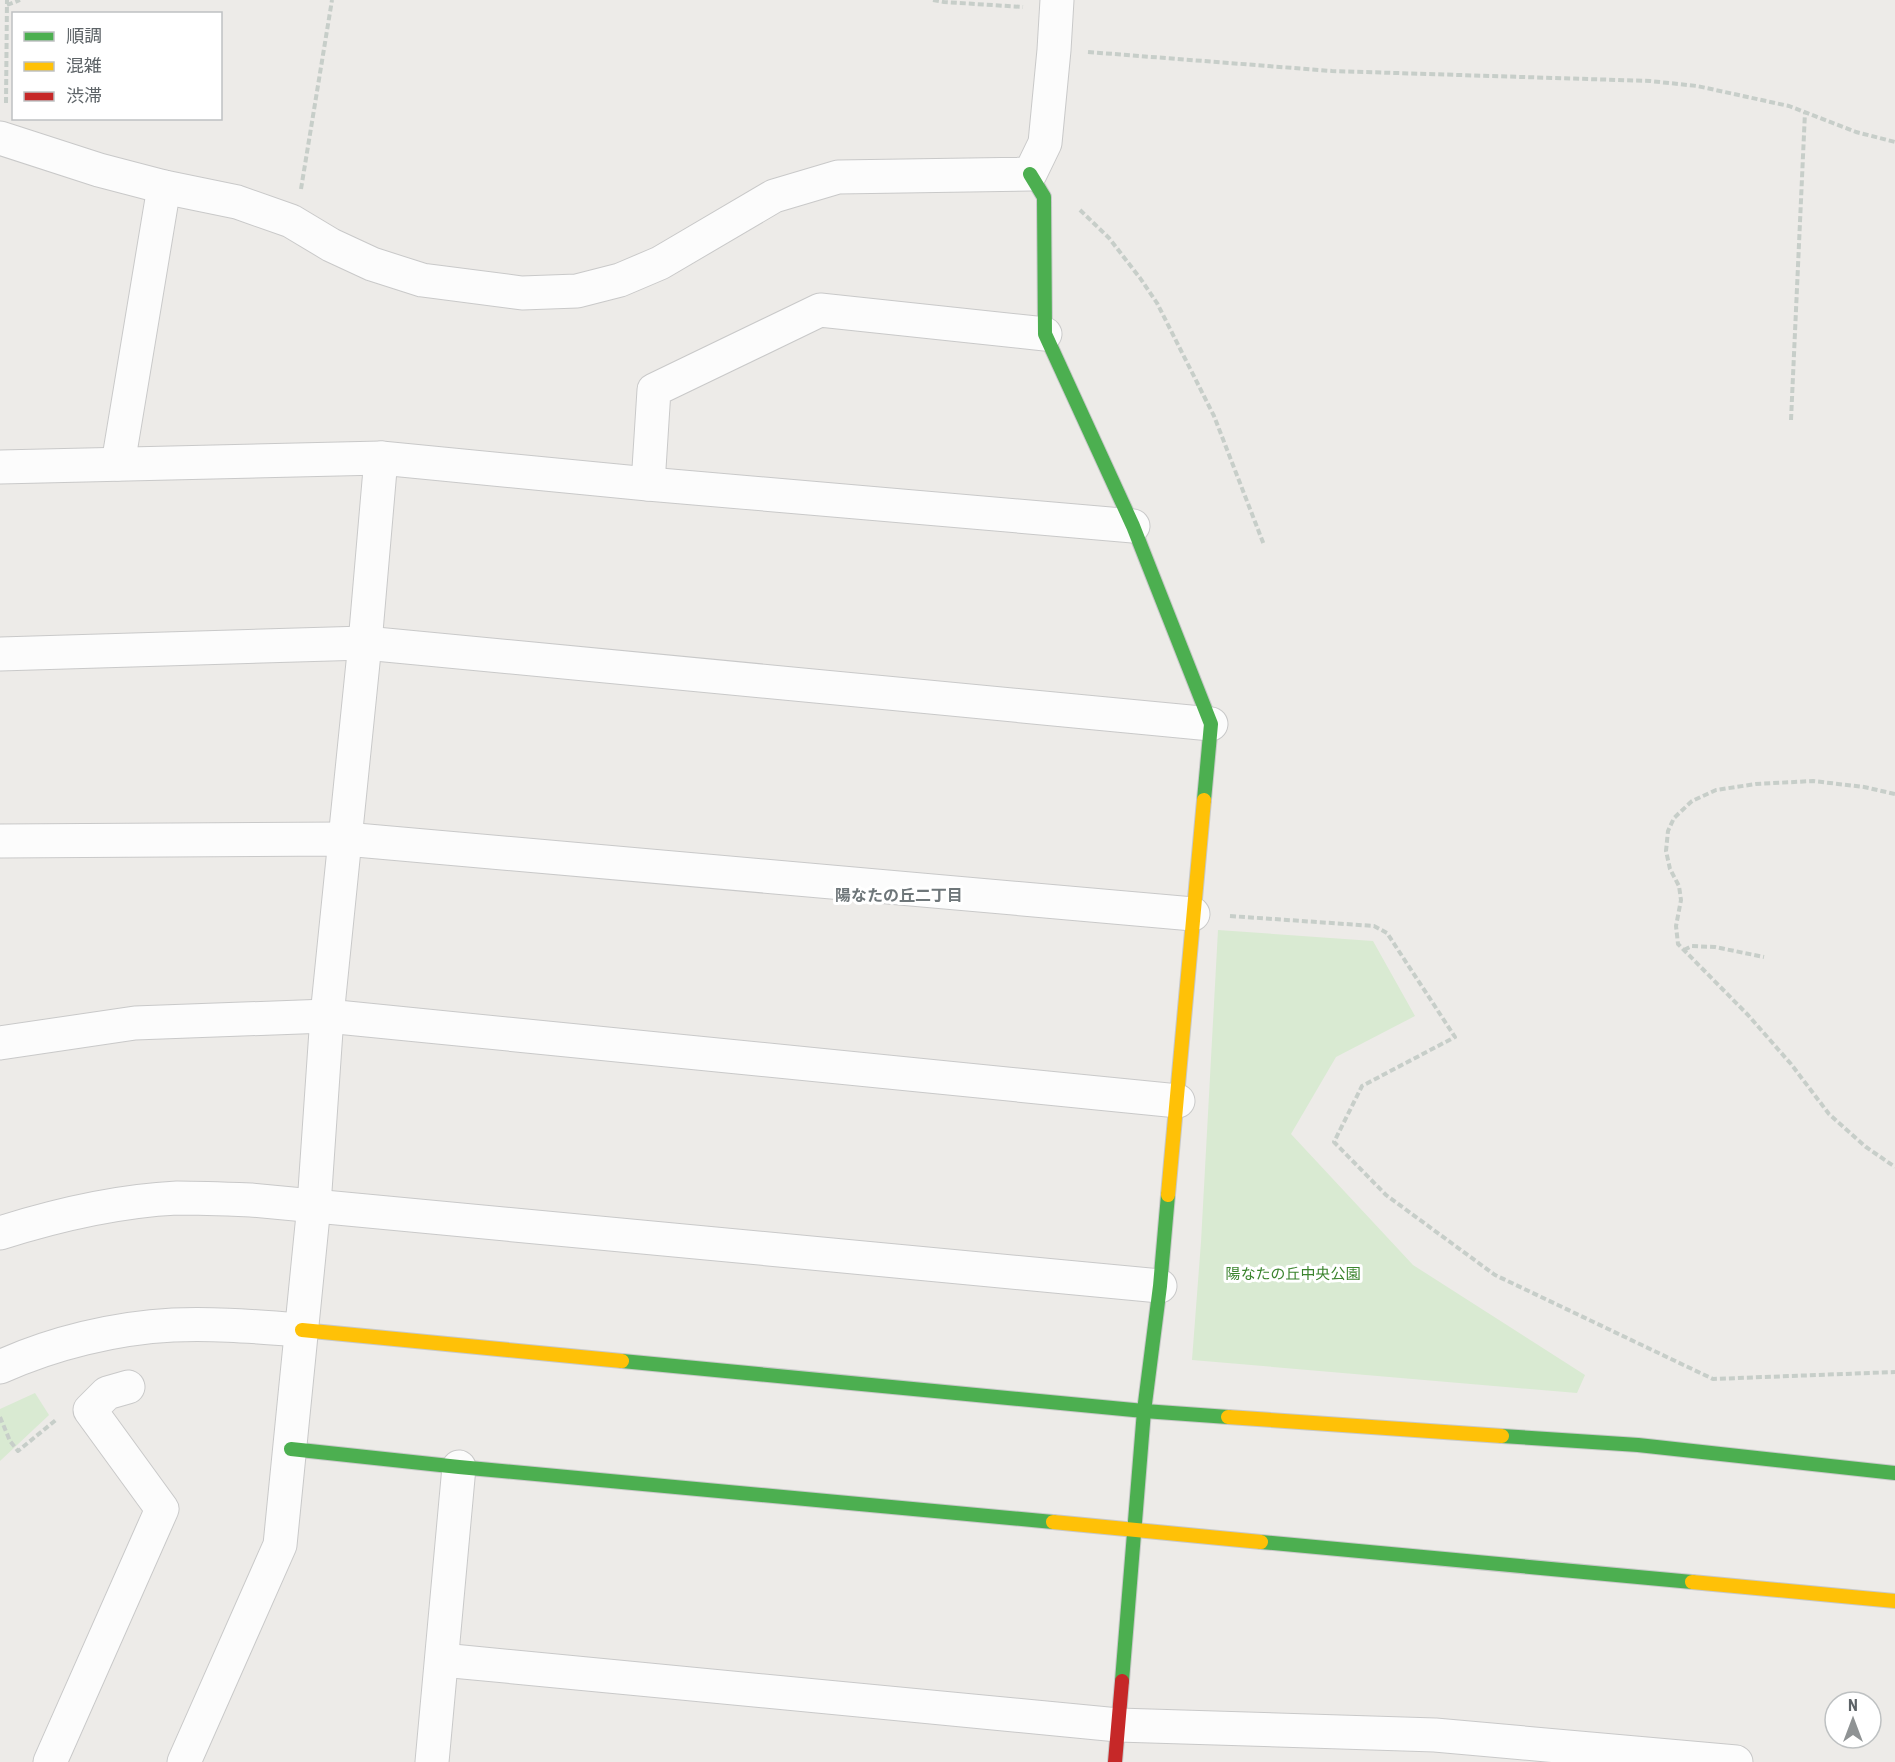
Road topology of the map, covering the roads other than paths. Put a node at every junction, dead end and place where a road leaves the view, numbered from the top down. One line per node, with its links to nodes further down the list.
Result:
1 (1057, 4): 3 (street)
2 (2, 124): 4 (street)
3 (1037, 185): 4 (street); 5 (street)
4 (164, 187): 7 (street)
5 (1045, 334): 9 (street); 10 (street)
6 (381, 458): 7 (street); 9 (street); 11 (street)
7 (118, 464): 8 (street)
8 (0, 467)
9 (648, 484): 10 (street)
10 (1133, 526): 13 (street)
11 (365, 643): 12 (street); 13 (street); 14 (street)
12 (0, 654)
13 (1211, 724): 16 (street)
14 (345, 839): 15 (street); 16 (street); 17 (street)
15 (0, 841)
16 (1193, 914): 19 (street)
17 (327, 1016): 18 (street); 19 (street); 20 (street)
18 (0, 1043)
19 (1178, 1101): 22 (street)
20 (314, 1204): 21 (street); 22 (street); 23 (street)
21 (0, 1233)
22 (1160, 1286): 26 (street)
23 (302, 1330): 24 (street); 26 (street); 27 (street)
24 (0, 1367)
25 (128, 1387): 35 (street)
26 (1143, 1411): 29 (street); 30 (street)
27 (291, 1449): 28 (street); 36 (street)
28 (459, 1467): 30 (street); 32 (street)
29 (1895, 1473)
30 (1136, 1529): 31 (street); 33 (street)
31 (1895, 1601)
32 (442, 1660): 33 (street); 37 (street)
33 (1118, 1725): 34 (street); 38 (street)
34 (1435, 1749): 39 (street)
35 (50, 1762)
36 (184, 1762)
37 (432, 1762)
38 (1115, 1762)
39 (1736, 1762)

